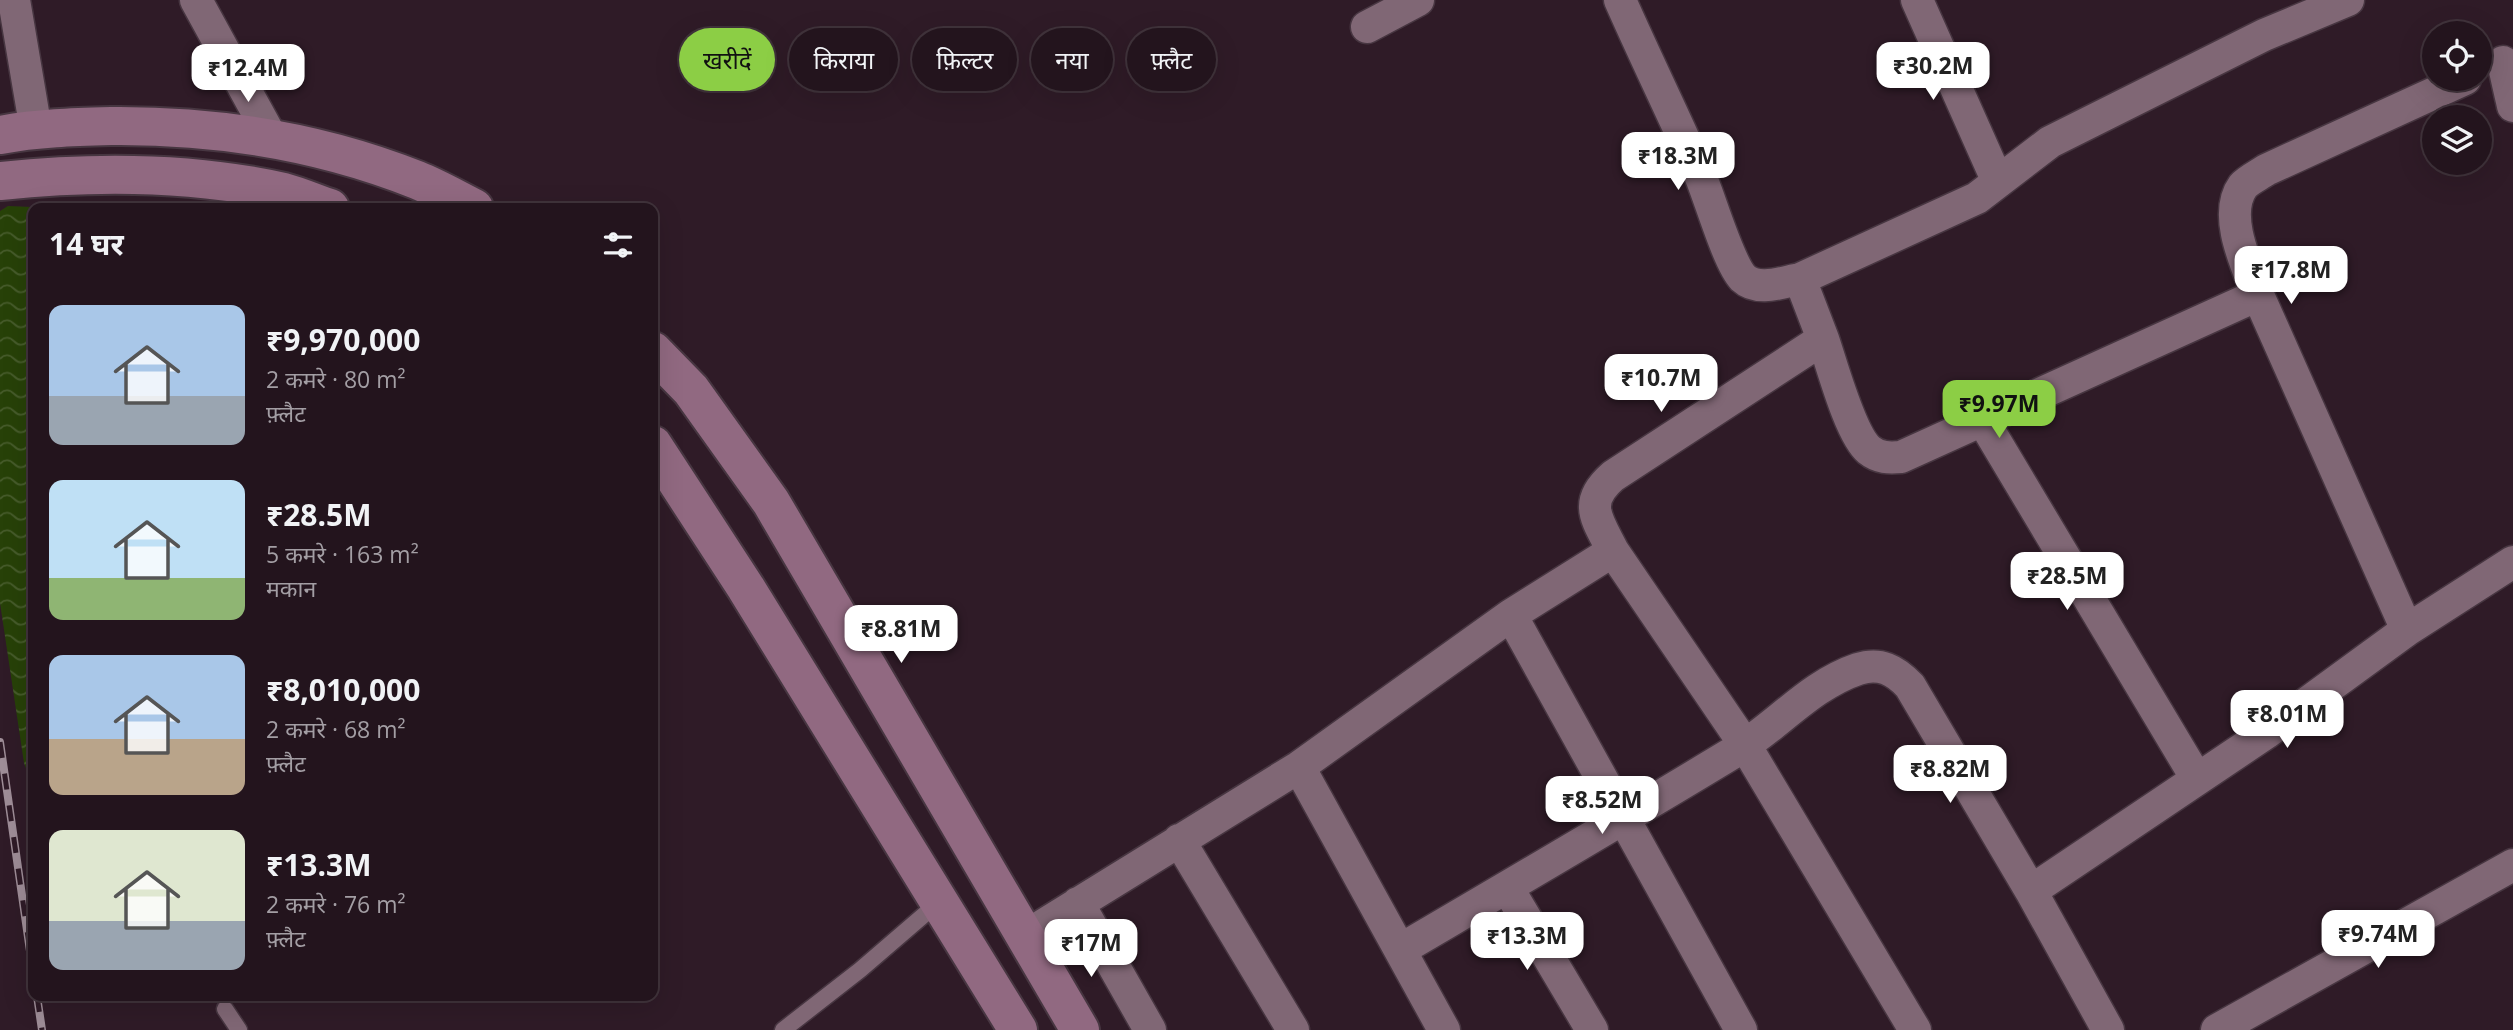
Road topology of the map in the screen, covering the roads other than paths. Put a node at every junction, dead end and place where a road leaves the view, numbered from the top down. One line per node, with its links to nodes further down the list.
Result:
1 (14, 0): 11 (street)
2 (196, 0): 12 (street)
3 (1418, 0): 7 (street)
4 (1619, 0): 17 (street)
5 (1917, 0): 14 (street)
6 (2346, 0): 14 (street)
7 (1367, 27)
8 (2498, 64): 10 (street)
9 (2439, 91): 18 (street)
10 (2513, 106)
11 (18, 132): 12 (street)
12 (271, 137): 16 (street)
13 (0, 181): 15 (street)
14 (1998, 182): 17 (street)
15 (316, 203)
16 (464, 203)
17 (1800, 279): 19 (street)
18 (2258, 295): 21 (street); 26 (street)
19 (1823, 339): 21 (street); 23 (street)
20 (658, 356): 37 (street)
21 (1982, 419): 29 (street)
22 (658, 454): 35 (street)
23 (1613, 551): 25 (street); 27 (street)
24 (2513, 562): 26 (street)
25 (1511, 615): 28 (street); 30 (street)
26 (2407, 630): 29 (street)
27 (1745, 745): 30 (street); 34 (street); 40 (street)
28 (1299, 767): 31 (street); 38 (street)
29 (2197, 779): 34 (street)
30 (1623, 820): 33 (street); 49 (street)
31 (1179, 840): 36 (street); 46 (street)
32 (2513, 865): 51 (street)
33 (1507, 887): 38 (street); 48 (street)
34 (2031, 891): 50 (street)
35 (939, 902): 42 (lane); 43 (street)
36 (1078, 903): 37 (street); 45 (street)
37 (1024, 937): 44 (street)
38 (1400, 950): 47 (street)
39 (225, 1009): 41 (lane)
40 (1908, 1028)
41 (239, 1030)
42 (783, 1030)
43 (1018, 1030)
44 (1080, 1030)
45 (1150, 1030)
46 (1293, 1030)
47 (1444, 1030)
48 (1592, 1030)
49 (1741, 1030)
50 (2108, 1030)
51 (2217, 1030)

